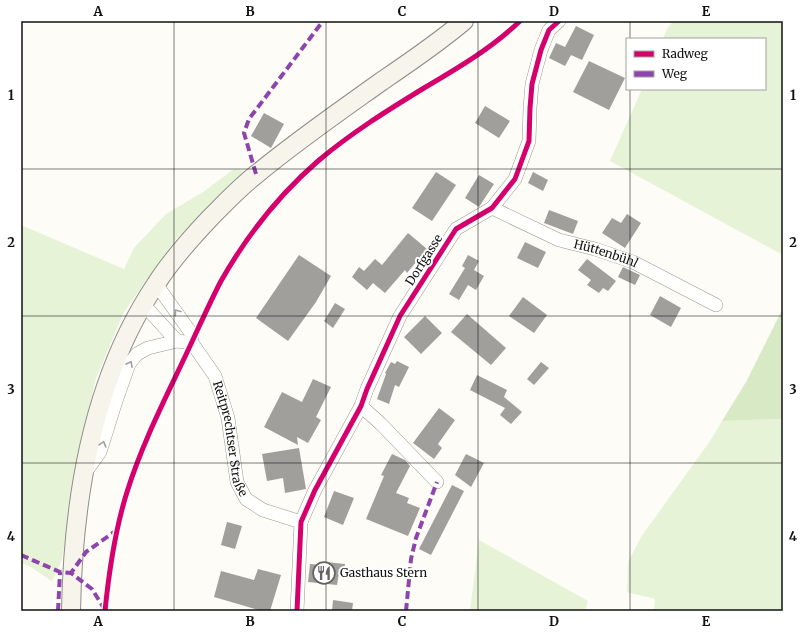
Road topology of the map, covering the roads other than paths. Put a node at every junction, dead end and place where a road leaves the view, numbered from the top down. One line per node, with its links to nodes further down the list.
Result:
1 (464, 21): 4 (main road)
2 (559, 21): 3 (street, Dorfgasse)
3 (492, 208): 6 (street, Hüttenbühl); 9 (street, Dorfgasse)
4 (156, 284): 5 (main road); 8 (street, Reitprechtser Straße, one-way to 4)
5 (143, 304): 7 (street); 10 (main road)
6 (716, 305)
7 (177, 341): 8 (street); 10 (street, one-way to 7)
8 (192, 343): 13 (street, Reitprechtser Straße)
9 (361, 406): 11 (street); 12 (street, Dorfgasse)
10 (82, 477): 15 (main road)
11 (437, 482)
12 (310, 502): 13 (street); 14 (street, Dorfgasse)
13 (283, 516): 14 (street, Reitprechtser Straße)
14 (301, 522): 16 (street)
15 (71, 611)
16 (297, 611)

